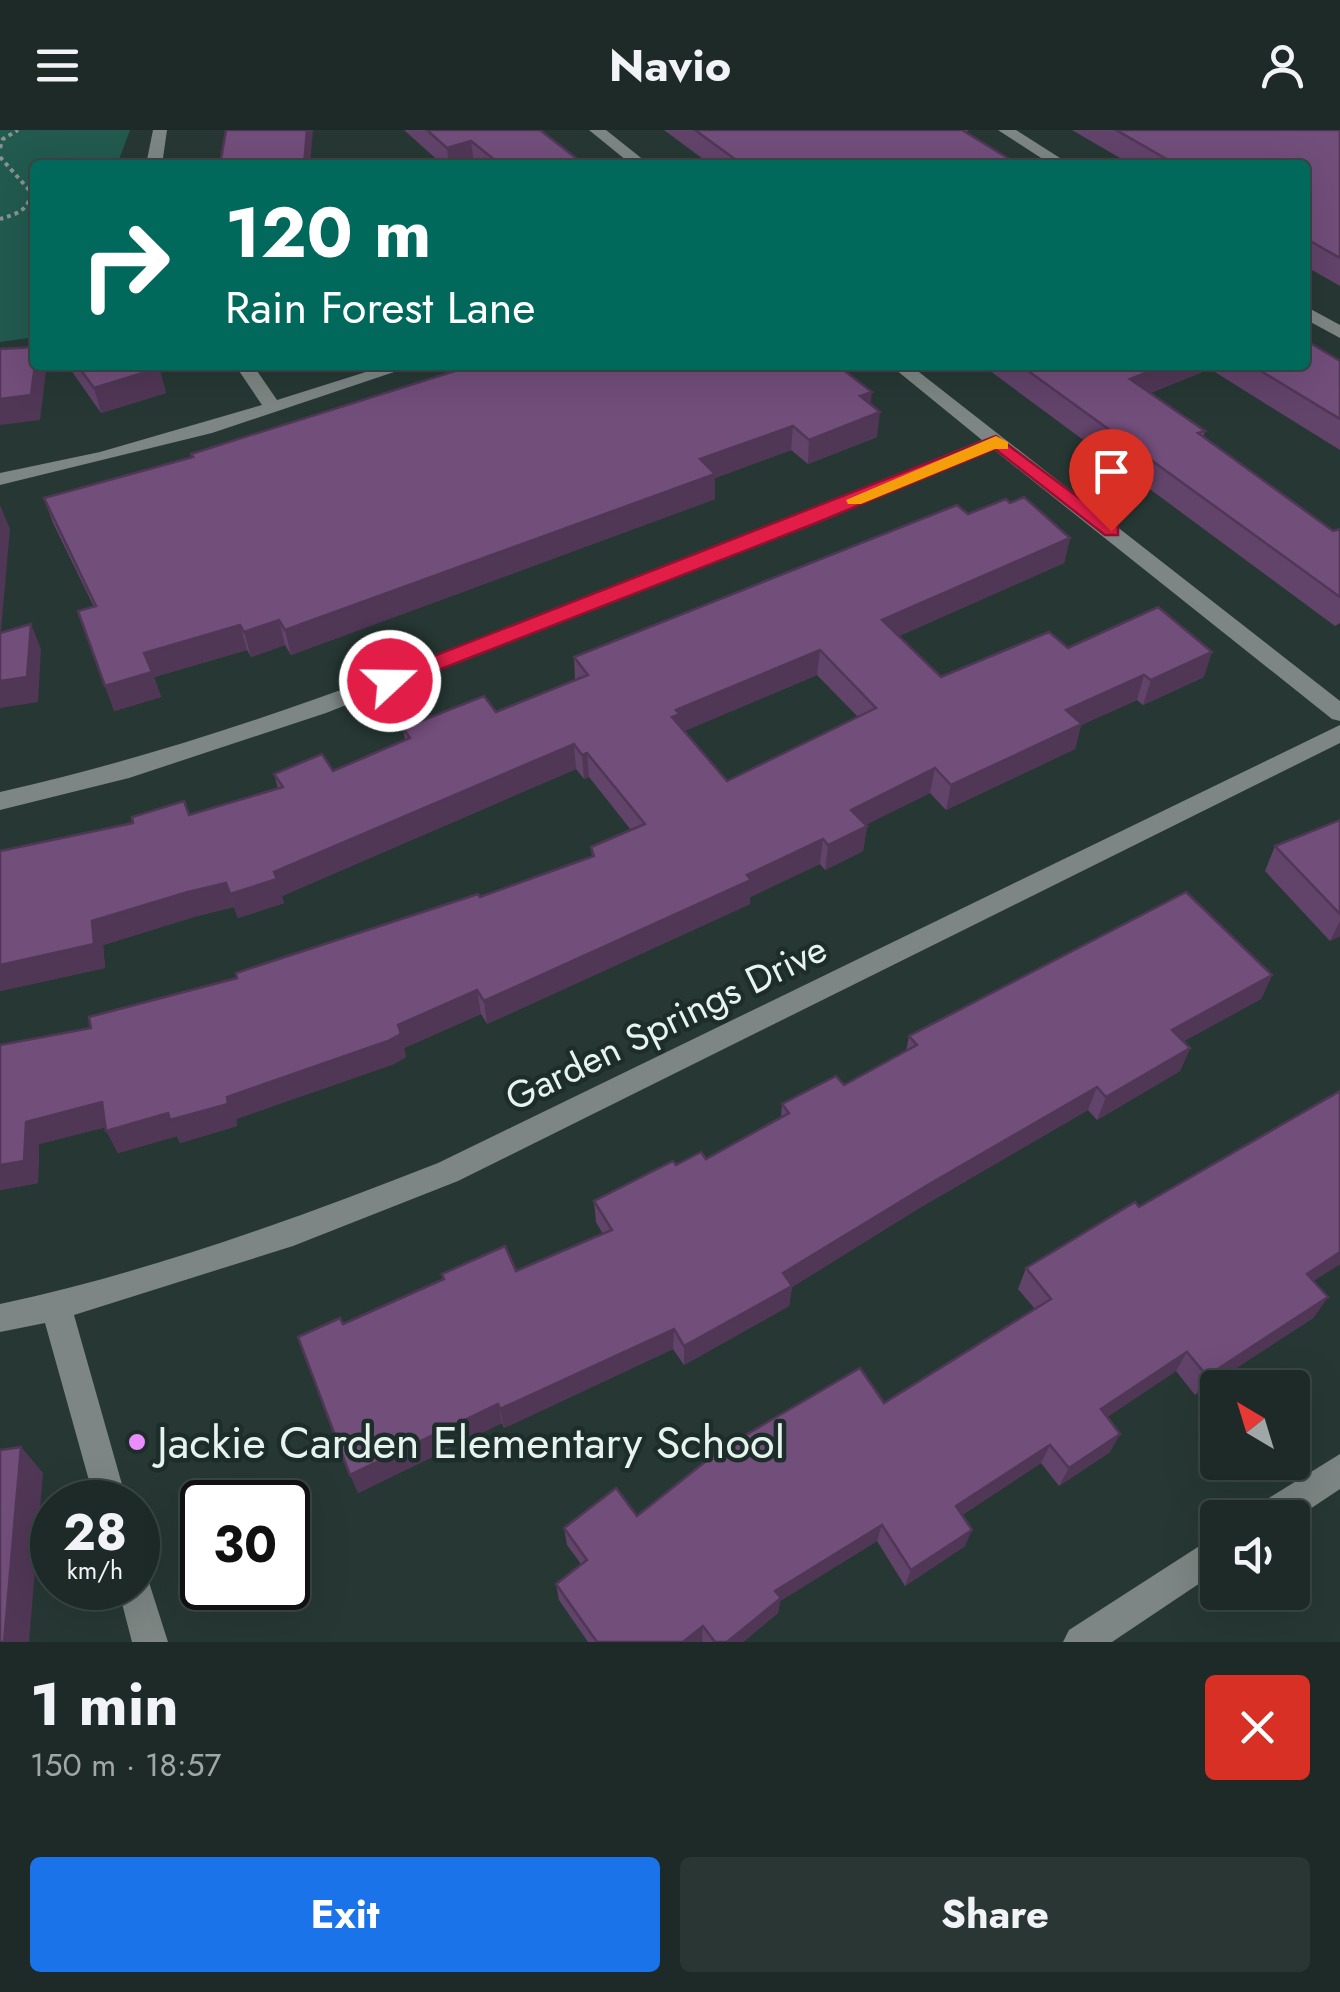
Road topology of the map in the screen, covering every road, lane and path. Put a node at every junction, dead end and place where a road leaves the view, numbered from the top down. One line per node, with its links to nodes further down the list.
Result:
1 (18, 130): 5 (path)
2 (160, 130): 7 (street)
3 (596, 130): 8 (street)
4 (1005, 130): 9 (street)
5 (0, 148)
6 (0, 156): 10 (path)
7 (155, 160)
8 (635, 160)
9 (1055, 160)
10 (30, 191)
11 (30, 203): 12 (path)
12 (0, 219)
13 (1310, 315): 14 (street)
14 (1340, 333)
15 (247, 370): 18 (street)
16 (391, 370): 18 (street)
17 (905, 370): 19 (street)
18 (273, 408): 20 (street)
19 (996, 442): 21 (street); 23 (street)
20 (0, 480)
21 (1340, 713)
22 (1340, 733): 24 (street, Garden Springs Drive)
23 (0, 801)
24 (56, 1306): 25 (street, Garden Springs Drive); 27 (street)
25 (0, 1318)
26 (1340, 1470): 28 (street)
27 (106, 1480)
28 (1295, 1500)
29 (1200, 1563): 32 (street)
30 (141, 1610): 31 (street)
31 (150, 1642)
32 (1081, 1642)

